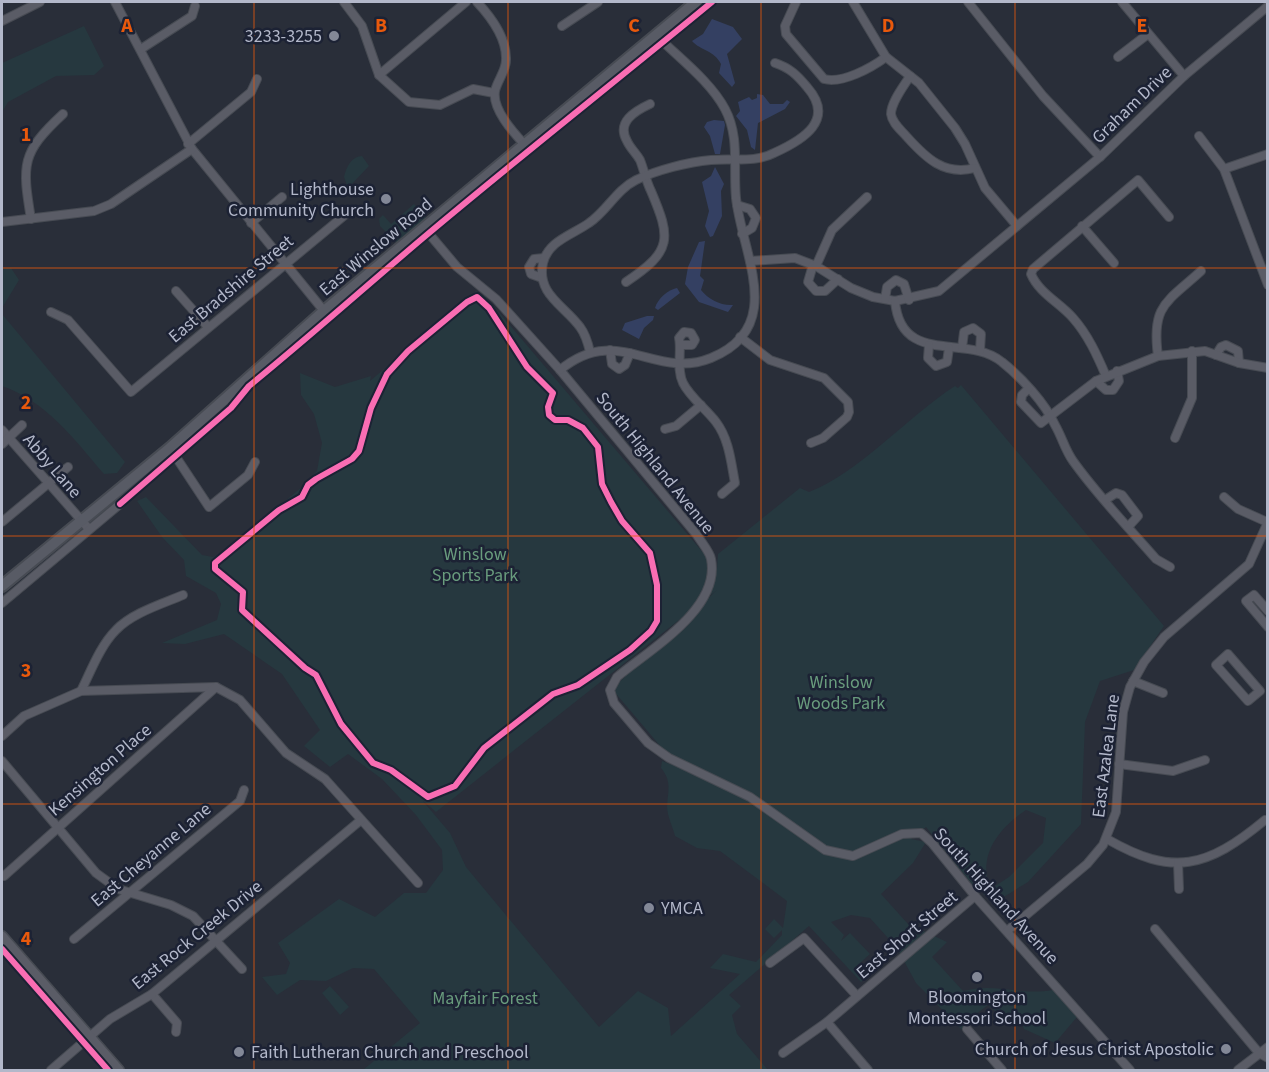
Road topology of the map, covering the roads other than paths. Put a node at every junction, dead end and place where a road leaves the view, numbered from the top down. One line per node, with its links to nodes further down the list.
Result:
1 (40, 2): 14 (street)
2 (115, 2): 18 (street)
3 (346, 2): 22 (street)
4 (466, 2): 22 (street)
5 (477, 2): 26 (street)
6 (598, 2): 15 (street)
7 (696, 2): 17 (main road, East Winslow Road)
8 (796, 2): 19 (street)
9 (854, 2): 19 (street)
10 (968, 2): 33 (street)
11 (1122, 2): 16 (street)
12 (195, 6): 18 (street)
13 (1268, 6): 24 (street, Graham Drive)
14 (2, 21)
15 (562, 26)
16 (1148, 34): 20 (street); 24 (street)
17 (657, 36): 30 (main road, East Winslow Road); 34 (street)
18 (141, 50): 31 (street)
19 (886, 57): 23 (street)
20 (1118, 57)
21 (775, 63): 34 (street)
22 (379, 75): 26 (street)
23 (910, 76): 35 (street); 35 (street)
24 (1184, 76): 33 (street, Graham Drive)
25 (257, 79): 31 (street)
26 (494, 93): 30 (street)
27 (650, 104): 37 (street)
28 (63, 114): 43 (street)
29 (1199, 136): 36 (street)
30 (524, 144): 48 (main road, East Winslow Road)
31 (190, 146): 43 (street); 45 (street)
32 (1268, 154): 36 (street)
33 (1100, 157): 46 (street, Graham Drive)
34 (736, 160): 37 (street); 40 (street)
35 (975, 168): 46 (street)
36 (1224, 169): 59 (street)
37 (645, 176): 50 (street); 58 (street)
38 (282, 197): 45 (street)
39 (867, 197): 54 (street)
40 (737, 205): 49 (street); 49 (street)
41 (351, 210): 53 (street, East Bradshire Street)
42 (1169, 217): 47 (street)
43 (31, 219): 44 (street)
44 (2, 222)
45 (251, 223): 53 (street)
46 (1017, 226): 62 (street, Graham Drive)
47 (1082, 226): 52 (street); 84 (street)
48 (425, 229): 64 (main road, East Winslow Road); 82 (street, South Highland Avenue)
49 (742, 234): 51 (street)
50 (544, 258): 56 (street); 56 (street)
51 (750, 261): 54 (street, Graham Drive); 67 (street)
52 (1114, 263)
53 (284, 264): 64 (street); 66 (street, East Bradshire Street)
54 (815, 265): 57 (street, Graham Drive); 57 (street)
55 (1201, 271): 78 (street)
56 (542, 278): 75 (street)
57 (837, 279): 61 (street, Graham Drive)
58 (626, 282)
59 (1268, 285)
60 (177, 291): 66 (street)
61 (885, 299): 62 (street); 63 (street, Graham Drive)
62 (909, 300): 63 (street, Graham Drive)
63 (895, 301): 69 (street)
64 (324, 311): 96 (main road, East Winslow Road)
65 (51, 312): 66 (street, East Bradshire Street)
66 (208, 327)
67 (740, 337): 80 (street); 94 (street)
68 (682, 345): 80 (street)
69 (929, 345): 70 (street); 70 (street)
70 (949, 348): 71 (street)
71 (962, 348): 73 (street); 73 (street)
72 (610, 350): 75 (street); 76 (street); 76 (street)
73 (980, 350): 86 (street)
74 (1192, 351): 77 (street); 78 (street); 93 (street)
75 (590, 352): 82 (street)
76 (630, 352): 80 (street)
77 (1216, 355): 79 (street); 79 (street)
78 (1158, 356): 83 (street)
79 (1239, 363): 81 (street)
80 (680, 364): 87 (street)
81 (1268, 368)
82 (560, 370): 135 (street, South Highland Avenue)
83 (1117, 371): 84 (street); 85 (street)
84 (1106, 375): 85 (street)
85 (1096, 381): 88 (street)
86 (1028, 389): 88 (street); 88 (street)
87 (701, 405): 90 (street); 100 (street)
88 (1051, 417): 102 (street)
89 (22, 426): 92 (street)
90 (666, 429)
91 (2, 430): 92 (street, Abby Lane)
92 (9, 438): 95 (street); 99 (street, Abby Lane)
93 (1175, 438)
94 (811, 443)
95 (2, 444)
96 (170, 448): 97 (street); 104 (main road, East Winslow Road)
97 (255, 462)
98 (68, 467): 99 (street)
99 (47, 485): 104 (street, Abby Lane); 105 (street)
100 (722, 495)
101 (1224, 497): 106 (street)
102 (1105, 500): 107 (street); 107 (street)
103 (120, 504): 108 (street)
104 (80, 520): 108 (street); 110 (main road, East Winslow Road)
105 (2, 522)
106 (1267, 522): 115 (street, East Azalea Lane)
107 (1128, 527): 109 (street)
108 (89, 529): 112 (street)
109 (1170, 567)
110 (2, 586)
111 (183, 595): 118 (street)
112 (2, 603)
113 (1268, 611): 114 (street)
114 (1268, 627)
115 (1133, 681): 120 (street); 124 (street, East Azalea Lane)
116 (1268, 684): 119 (street)
117 (216, 687): 118 (street); 126 (street); 128 (street, Kensington Place)
118 (81, 691): 121 (street)
119 (1260, 691): 119 (street)
120 (1163, 693)
121 (2, 736)
122 (1205, 760): 124 (street)
123 (2, 761): 128 (street)
124 (1119, 764): 129 (street, East Azalea Lane)
125 (244, 790): 134 (street, East Cheyanne Lane)
126 (361, 820): 132 (street); 140 (street, East Rock Creek Drive)
127 (1265, 820): 130 (street)
128 (58, 826): 131 (street, Kensington Place); 134 (street)
129 (1107, 839): 130 (street); 137 (street, East Azalea Lane)
130 (1178, 863): 133 (street)
131 (4, 876)
132 (418, 883)
133 (1179, 889)
134 (130, 892): 139 (street, East Cheyanne Lane); 140 (street)
135 (975, 896): 137 (street, South Highland Avenue); 144 (street, East Short Street)
136 (1155, 929): 151 (street)
137 (1007, 931): 157 (street, South Highland Avenue)
138 (2, 936): 148 (street)
139 (74, 939)
140 (217, 940): 142 (street); 143 (street, East Rock Creek Drive)
141 (771, 963): 144 (street, East Short Street)
142 (242, 969)
143 (152, 994): 147 (street); 148 (street, East Rock Creek Drive)
144 (857, 996): 145 (street, East Short Street)
145 (826, 1022): 150 (street, East Short Street); 155 (street)
146 (967, 1029): 156 (street)
147 (176, 1032)
148 (89, 1036): 153 (street, East Rock Creek Drive); 154 (street)
149 (1268, 1047): 151 (street)
150 (783, 1053)
151 (1259, 1053): 152 (street); 158 (street)
152 (1268, 1058)
153 (51, 1071)
154 (119, 1071)
155 (867, 1071)
156 (1002, 1071)
157 (1130, 1071)
158 (1238, 1071)

